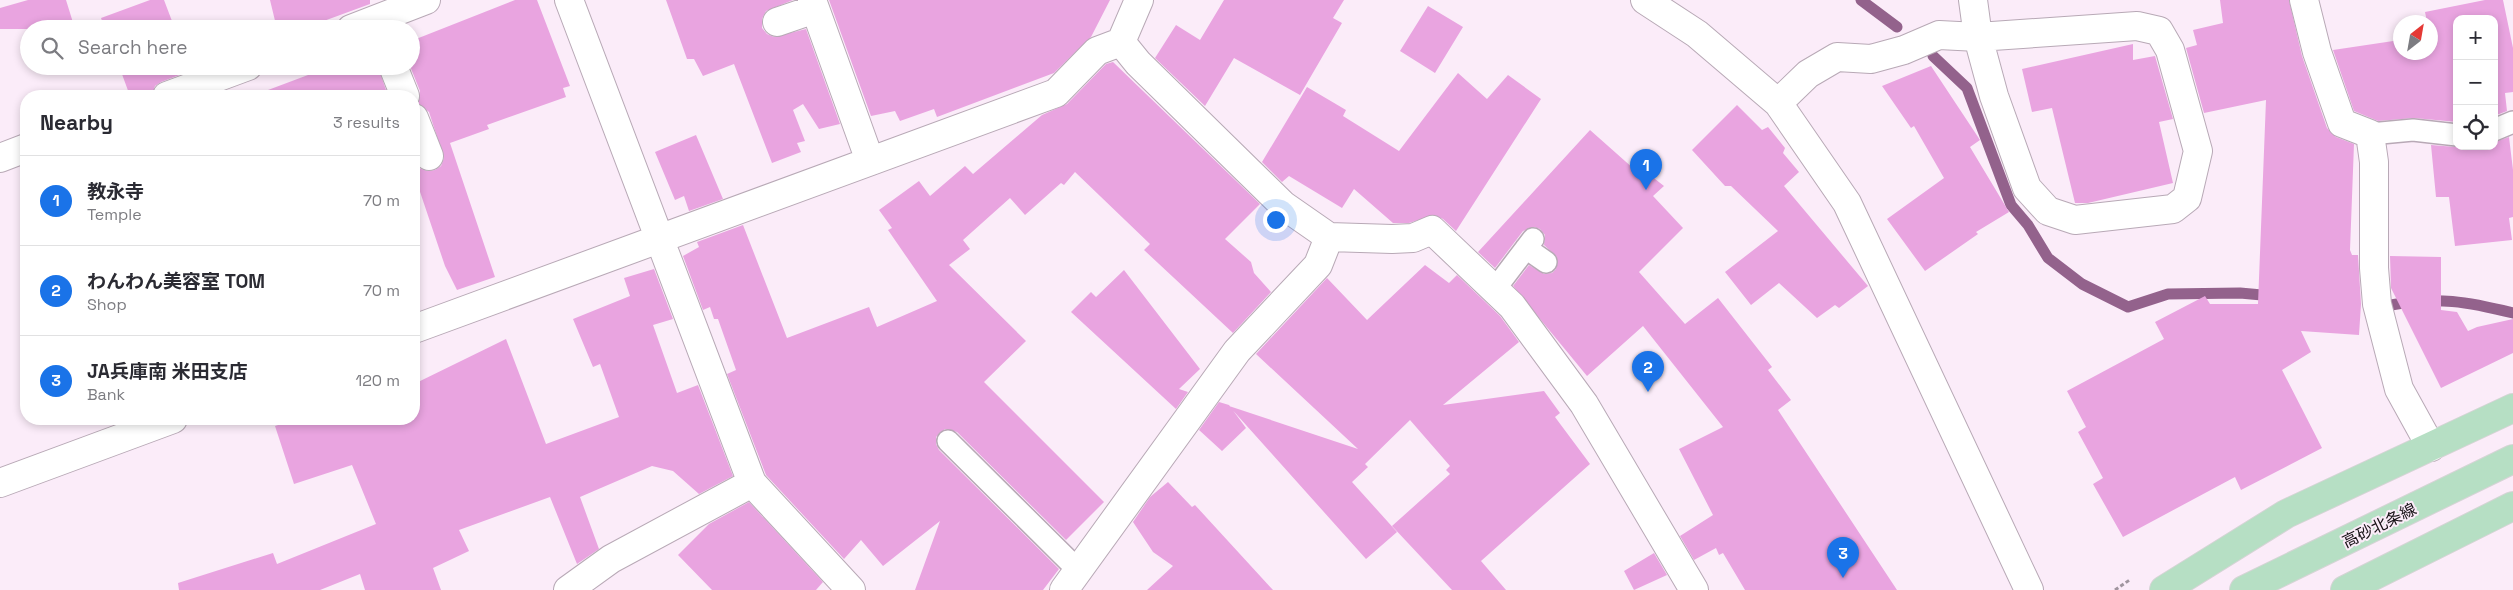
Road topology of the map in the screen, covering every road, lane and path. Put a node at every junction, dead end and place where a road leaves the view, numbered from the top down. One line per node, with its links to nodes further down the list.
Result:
1 (426, 0): 8 (street)
2 (569, 0): 27 (street)
3 (1139, 0): 11 (street)
4 (1646, 0): 16 (street)
5 (1973, 0): 10 (street)
6 (2304, 0): 20 (street)
7 (814, 4): 9 (street); 25 (street)
8 (381, 20)
9 (777, 22)
10 (1978, 37): 10 (street); 16 (street)
11 (1121, 42): 25 (street); 26 (street)
12 (224, 75): 14 (street)
13 (397, 75): 15 (street)
14 (183, 90)
15 (403, 90)
16 (1778, 104): 43 (street)
17 (2513, 122): 18 (lane)
18 (2498, 128)
19 (420, 133): 23 (street)
20 (2370, 134): 21 (lane); 34 (street)
21 (2453, 135)
22 (20, 150): 24 (street)
23 (429, 156)
24 (0, 158)
25 (870, 161): 27 (street)
26 (1329, 237): 29 (street); 39 (street)
27 (661, 238): 30 (street); 36 (street)
28 (1546, 262): 29 (lane)
29 (1495, 289): 42 (street)
30 (420, 327)
31 (2513, 408): 34 (main road)
32 (156, 425): 37 (street)
33 (948, 441): 39 (lane)
34 (2431, 448): 44 (main road)
35 (2513, 459): 45 (main road, 高砂北条線)
36 (752, 482): 40 (street); 41 (street)
37 (0, 483)
38 (2513, 506): 46 (main road)
39 (1071, 580)
40 (568, 590)
41 (851, 590)
42 (1694, 590)
43 (2029, 590)
44 (2164, 590)
45 (2244, 590)
46 (2345, 590)

